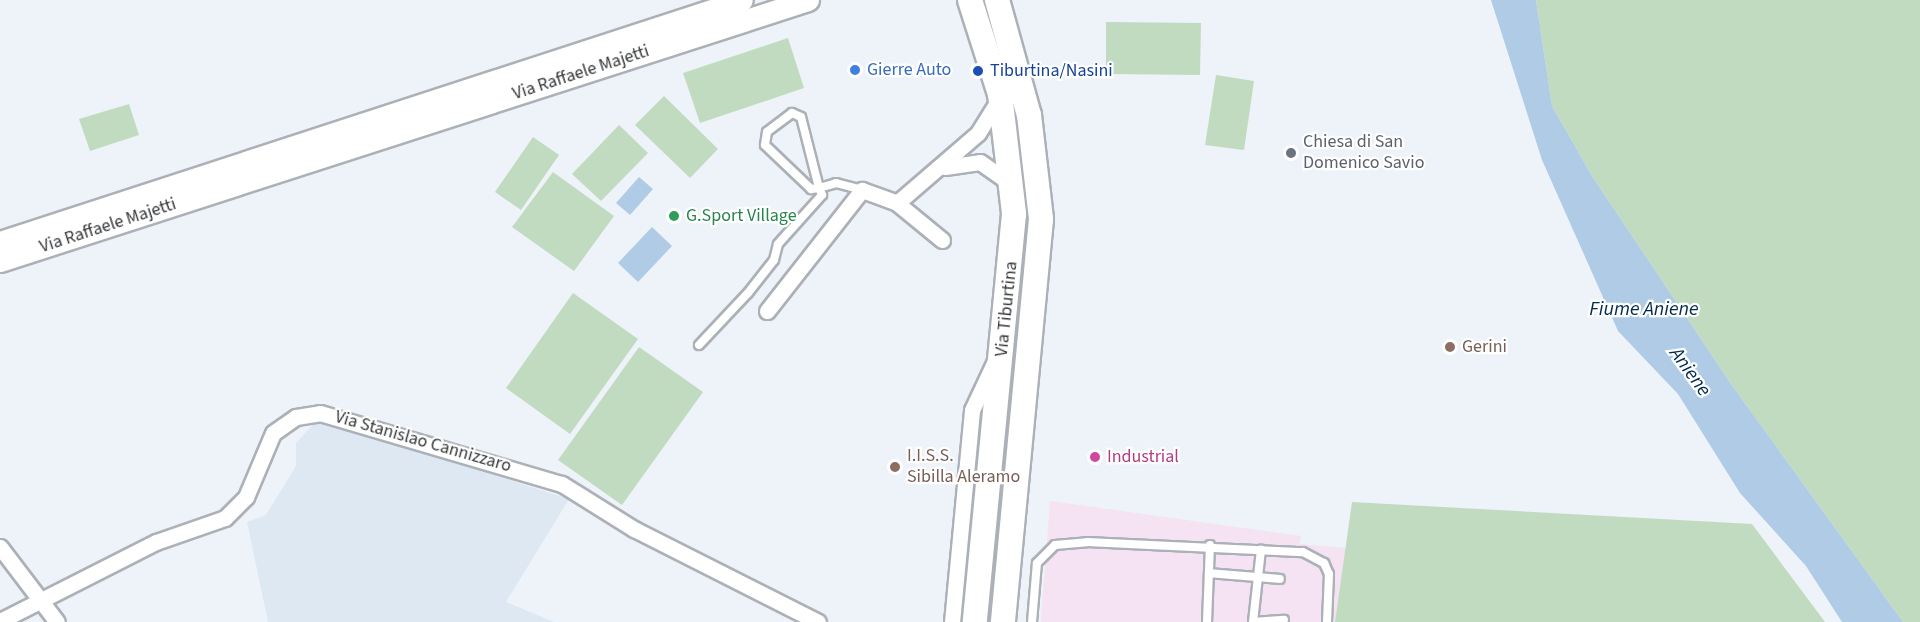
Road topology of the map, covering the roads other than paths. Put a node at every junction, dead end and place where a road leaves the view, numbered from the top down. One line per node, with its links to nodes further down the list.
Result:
1 (742, 0): 6 (street, Via Raffaele Majetti)
2 (808, 0): 6 (street, Via Raffaele Majetti)
3 (970, 0): 5 (main road, Via Tiburtina)
4 (998, 0): 32 (main road, Via Tiburtina)
5 (1000, 94): 8 (street); 9 (main road, Via Tiburtina)
6 (444, 108): 7 (street, Via Raffaele Majetti)
7 (350, 138): 14 (street, Via Raffaele Majetti); 15 (street, Via Raffaele Majetti)
8 (937, 171): 9 (street); 12 (street)
9 (1013, 186): 17 (main road, Via Tiburtina)
10 (819, 188): 10 (lane); 11 (lane); 18 (lane)
11 (862, 190): 12 (street); 16 (street)
12 (897, 203): 13 (street)
13 (942, 240)
14 (0, 242)
15 (0, 261)
16 (767, 311)
17 (1004, 341): 30 (street, Via Tiburtina); 31 (main road, Via Tiburtina)
18 (699, 345)
19 (1210, 545): 21 (lane); 22 (lane); 33 (lane)
20 (0, 547): 25 (street)
21 (1261, 549): 23 (lane); 36 (lane)
22 (1209, 573): 23 (lane); 34 (lane)
23 (1258, 576): 24 (lane); 35 (lane)
24 (1280, 579)
25 (41, 601): 27 (street, Via Stanislao Cannizzaro); 28 (street); 29 (street, Via Stanislao Cannizzaro)
26 (1284, 620): 35 (lane)
27 (0, 621)
28 (57, 622)
29 (818, 622)
30 (952, 622)
31 (975, 622)
32 (1003, 622)
33 (1032, 622)
34 (1207, 622)
35 (1253, 622)
36 (1327, 622)

